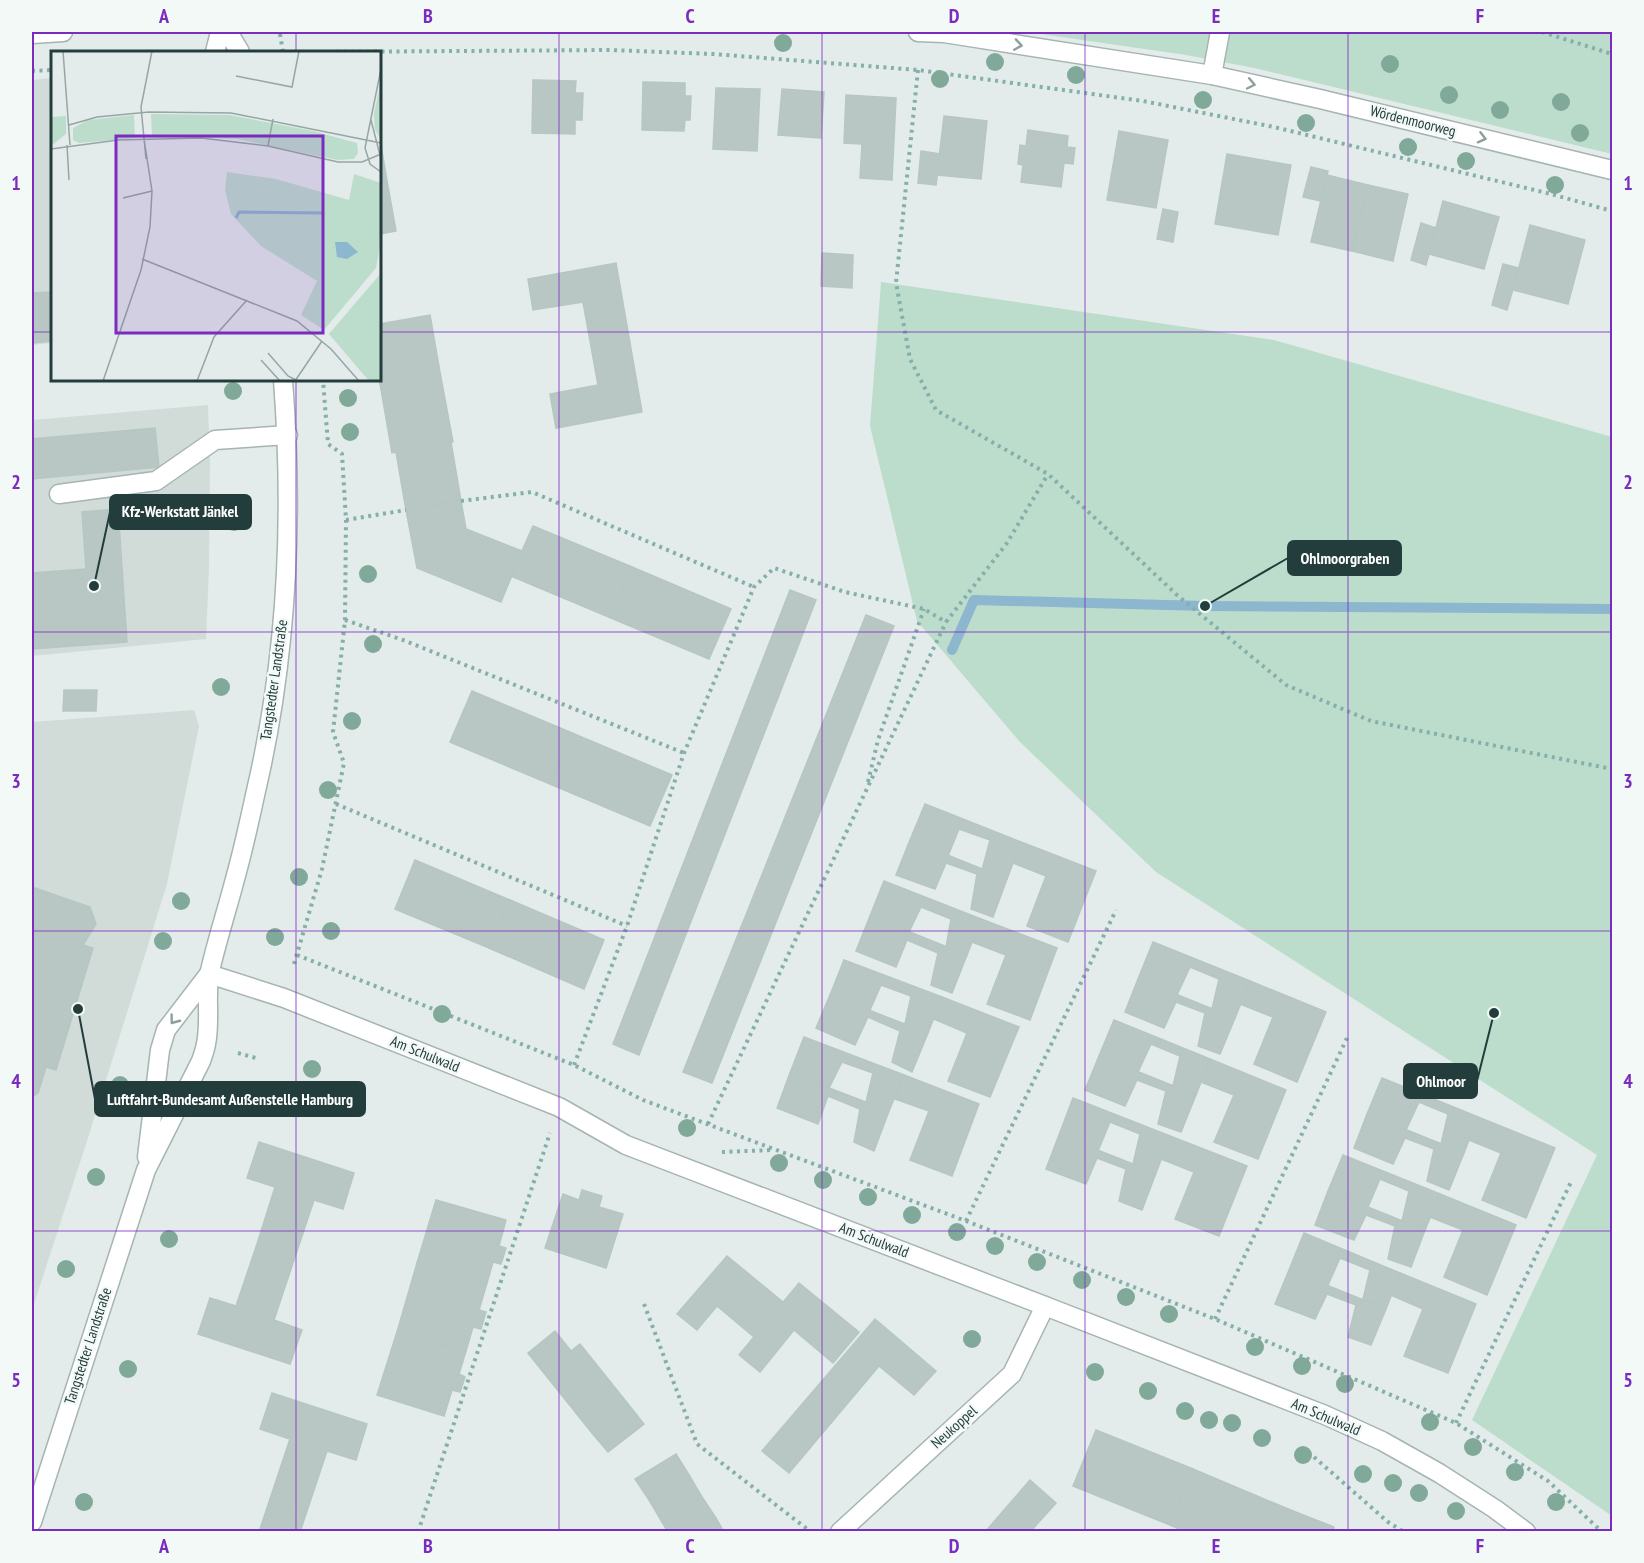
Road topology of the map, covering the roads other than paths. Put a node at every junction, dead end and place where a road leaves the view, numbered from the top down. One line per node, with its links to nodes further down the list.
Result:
1 (63, 32): 6 (street)
2 (220, 32): 7 (street)
3 (228, 32): 8 (street)
4 (918, 32): 9 (street, Wördenmoorweg, one-way to 9)
5 (1220, 32): 9 (street)
6 (32, 34)
7 (215, 51)
8 (239, 51)
9 (1212, 75): 10 (street, Wördenmoorweg, one-way to 10)
10 (1612, 170)
11 (283, 381): 12 (street, Tangstedter Landstraße)
12 (288, 435): 13 (street); 14 (street, Tangstedter Landstraße)
13 (59, 494)
14 (209, 974): 15 (street, Tangstedter Landstraße); 15 (street, Tangstedter Landstraße, one-way to 15); 16 (street, Am Schulwald)
15 (146, 1170): 17 (street, Tangstedter Landstraße)
16 (1045, 1306): 18 (street, Neukoppel); 19 (street, Am Schulwald)
17 (32, 1522)
18 (840, 1532)
19 (1526, 1532)

